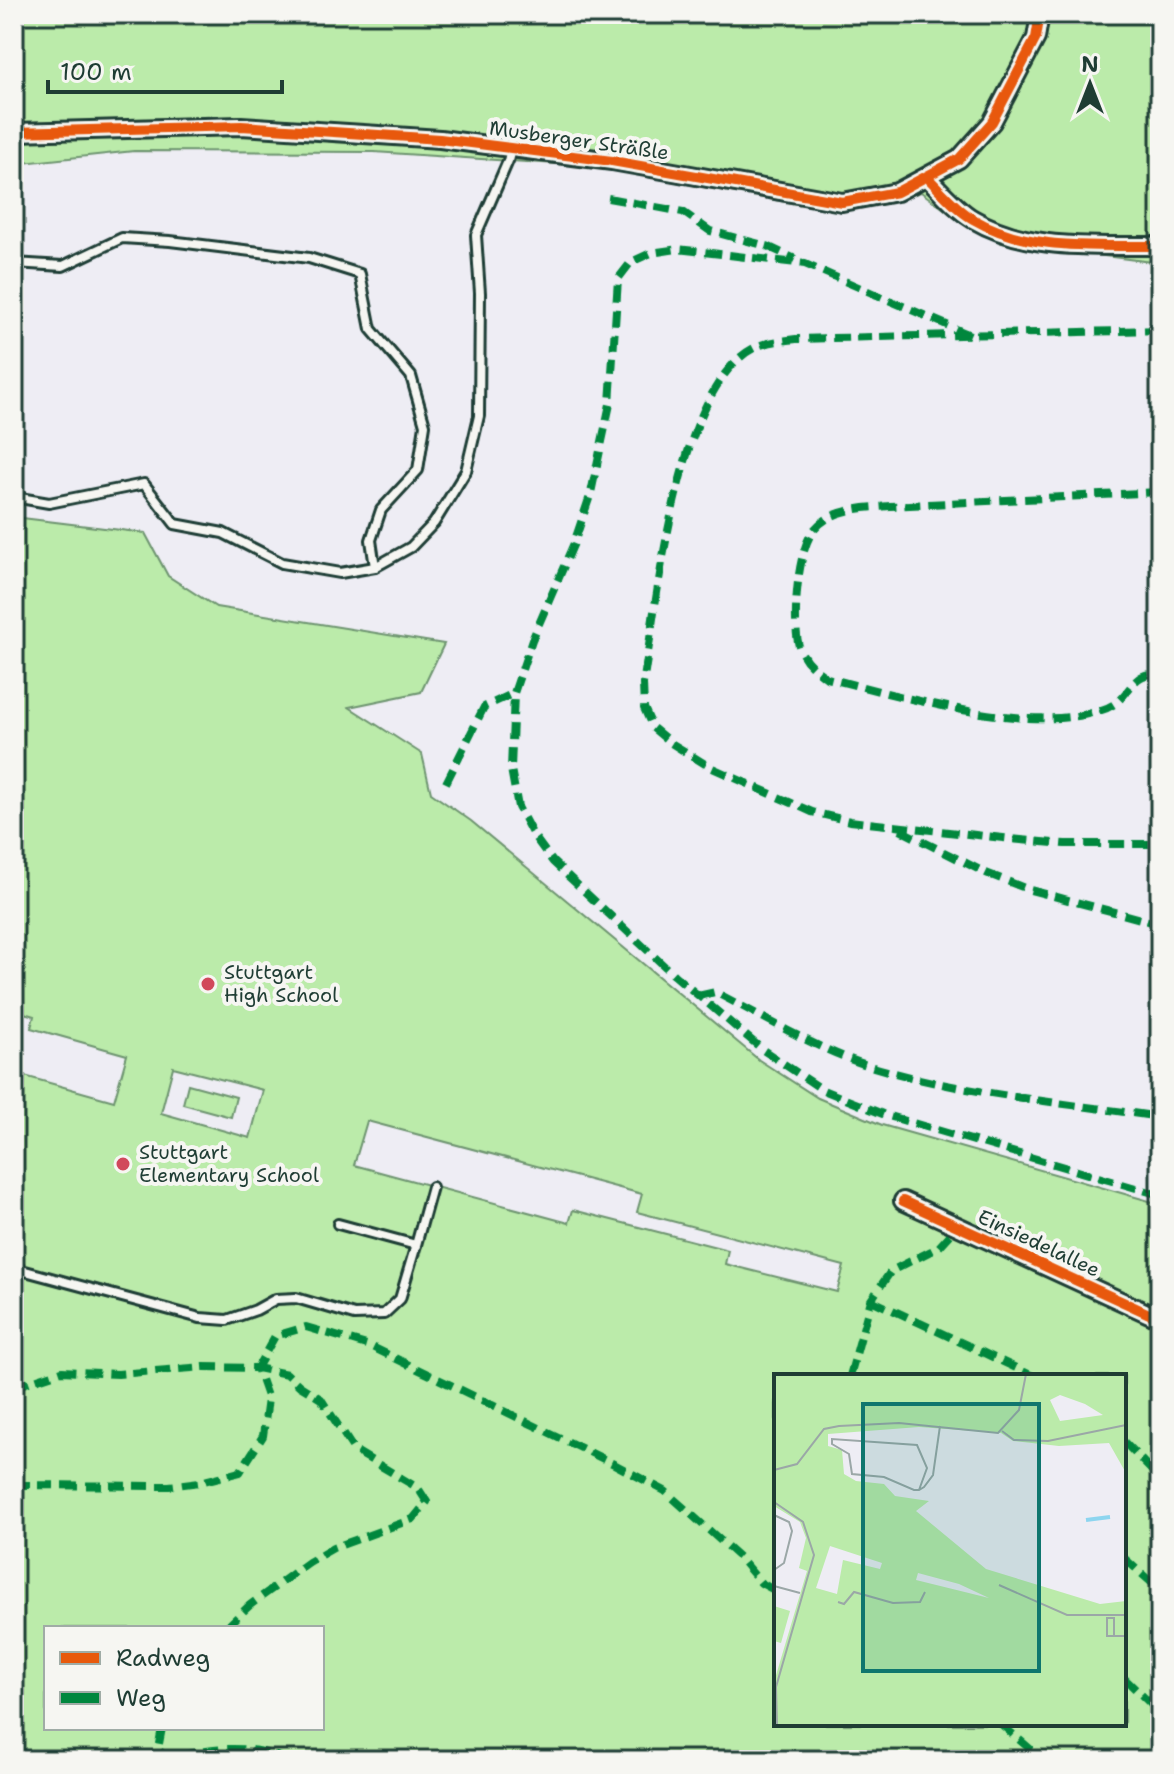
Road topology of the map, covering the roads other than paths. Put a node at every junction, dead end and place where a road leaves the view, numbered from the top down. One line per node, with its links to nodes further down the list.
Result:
1 (1040, 14): 4 (street, Musberger Sträßle)
2 (14, 132): 3 (street, Musberger Sträßle)
3 (511, 148): 4 (street, Musberger Sträßle); 8 (lane)
4 (927, 177): 5 (street)
5 (1160, 246)
6 (14, 263): 8 (lane)
7 (14, 497): 8 (lane)
8 (375, 567)
9 (432, 1187): 12 (lane)
10 (903, 1201): 14 (street, Einsiedelallee)
11 (338, 1224): 12 (lane)
12 (416, 1245): 13 (lane)
13 (14, 1268)
14 (1160, 1319)

